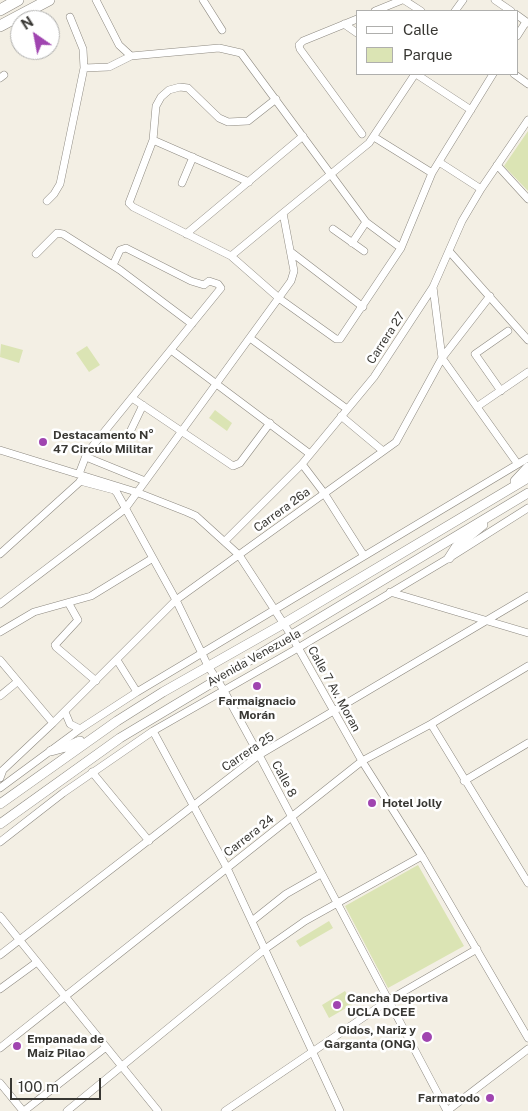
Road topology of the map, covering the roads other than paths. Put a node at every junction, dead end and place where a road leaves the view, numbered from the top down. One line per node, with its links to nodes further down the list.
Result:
1 (18, 0): 7 (main road)
2 (49, 0): 15 (main road)
3 (96, 0): 19 (street)
4 (203, 0): 16 (street)
5 (403, 0): 8 (street); 9 (street)
6 (495, 0): 10 (street)
7 (0, 10)
8 (378, 10)
9 (419, 10)
10 (510, 10)
11 (70, 17): 20 (street)
12 (356, 19): 14 (street)
13 (527, 22): 18 (street)
14 (344, 24): 17 (street); 29 (street)
15 (0, 26)
16 (222, 30)
17 (356, 32)
18 (518, 35)
19 (131, 56): 20 (street); 26 (street)
20 (84, 68): 42 (street)
21 (415, 75): 31 (street)
22 (418, 75): 27 (street)
23 (492, 75): 27 (street)
24 (515, 75): 25 (street)
25 (528, 84)
26 (276, 100): 30 (street); 32 (street)
27 (471, 110): 34 (street)
28 (528, 120): 35 (street, Carrera 27)
29 (362, 134)
30 (303, 136): 37 (street); 39 (street)
31 (374, 136): 36 (street); 37 (street)
32 (153, 140): 33 (street); 46 (street)
33 (193, 158): 38 (street); 39 (street)
34 (439, 162): 36 (street); 40 (street)
35 (497, 165): 40 (street, Carrera 27); 41 (street)
36 (432, 173): 48 (street)
37 (330, 175): 43 (street); 44 (street)
38 (182, 182)
39 (249, 182): 46 (street)
40 (481, 189): 50 (street, Carrera 27)
41 (528, 198)
42 (47, 200)
43 (283, 213): 51 (street); 53 (street)
44 (366, 222): 47 (street); 48 (street)
45 (333, 229): 47 (street)
46 (186, 234): 53 (street)
47 (352, 243): 49 (street)
48 (401, 248): 58 (street)
49 (364, 251)
50 (449, 251): 55 (street, Carrera 27); 56 (street)
51 (291, 252): 57 (street); 58 (street)
52 (36, 254): 54 (street)
53 (231, 256): 57 (street)
54 (113, 265): 59 (street); 59 (street)
55 (433, 287): 64 (street); 71 (street, Carrera 27)
56 (490, 296): 62 (street); 64 (street, Carrera 26a)
57 (280, 299): 58 (street); 61 (street)
58 (363, 307)
59 (192, 324): 63 (street)
60 (508, 331): 67 (street)
61 (250, 338): 66 (street); 71 (street)
62 (528, 340)
63 (171, 350): 66 (street); 68 (street)
64 (442, 358): 70 (street); 77 (street, Carrera 26a)
65 (528, 372): 67 (street)
66 (217, 385): 73 (street); 74 (street)
67 (501, 391): 70 (street)
68 (132, 398): 69 (street); 79 (street)
69 (143, 405): 74 (street); 75 (street)
70 (478, 406): 81 (street)
71 (347, 410): 72 (street, Carrera 27)
72 (341, 416): 77 (street); 78 (street, Carrera 27)
73 (270, 423): 74 (street); 78 (street)
74 (182, 431): 86 (street)
75 (130, 432)
76 (0, 450): 84 (street, Calle 7 Av. Moran)
77 (383, 451): 89 (street, Carrera 26a)
78 (310, 454): 82 (street, Carrera 27)
79 (86, 458): 84 (street); 86 (street)
80 (528, 458): 81 (street)
81 (517, 463): 97 (street)
82 (302, 464): 89 (street); 94 (street, Carrera 27)
83 (528, 466): 90 (street)
84 (82, 477): 87 (street, Calle 7 Av. Moran); 92 (street, Calle 8); 95 (street)
85 (528, 478): 90 (street, Avenida Venezuela)
86 (144, 481): 87 (street)
87 (136, 492): 92 (street); 94 (street, Calle 7 Av. Moran)
88 (528, 492): 93 (street, Avenida Venezuela)
89 (324, 493): 96 (street, Carrera 26a); 97 (street)
90 (501, 494): 107 (street, Avenida Venezuela)
91 (528, 508): 99 (street, Avenida Venezuela)
92 (125, 509): 98 (street, Calle 8); 103 (street)
93 (499, 510): 99 (street); 110 (street, Avenida Venezuela)
94 (226, 541): 96 (street, Calle 7 Av. Moran)
95 (0, 554)
96 (239, 555): 102 (street, Carrera 26a); 105 (street, Calle 7 Av. Moran)
97 (364, 556): 105 (street)
98 (153, 558): 102 (street, Calle 8); 104 (street)
99 (450, 558): 100 (street, Avenida Venezuela)
100 (390, 592): 106 (street); 111 (street, Avenida Venezuela)
101 (528, 596): 106 (street, Carrera 25)
102 (176, 600): 112 (street, Calle 8); 114 (street, Carrera 26a)
103 (0, 604)
104 (69, 604): 108 (street); 118 (street)
105 (275, 610): 107 (street, Calle 7 Av. Moran); 112 (street)
106 (489, 620): 109 (street); 124 (street, Carrera 25)
107 (283, 624): 110 (street, Calle 7 Av. Moran); 115 (street, Avenida Venezuela)
108 (0, 632)
109 (528, 633)
110 (291, 635): 111 (street, Calle 7 Av. Moran); 117 (street, Avenida Venezuela)
111 (298, 648): 120 (street, Avenida Venezuela); 124 (street, Calle 7 Av. Moran)
112 (202, 652): 115 (street, Calle 8); 121 (street)
113 (0, 660): 119 (street)
114 (116, 660): 118 (street, Carrera 26a); 121 (street)
115 (208, 666): 117 (street, Calle 8); 129 (street, Avenida Venezuela)
116 (528, 666): 126 (street, Carrera 24)
117 (217, 680): 120 (street, Calle 8); 141 (street, Avenida Venezuela)
118 (96, 681): 123 (street, Carrera 26a)
119 (17, 682): 122 (street); 125 (street)
120 (223, 689): 128 (street, Avenida Venezuela); 132 (street, Calle 8)
121 (137, 692): 127 (street)
122 (0, 696)
123 (65, 712): 125 (street, Carrera 26a); 127 (street)
124 (334, 712): 132 (street, Carrera 25); 133 (street, Calle 7 Av. Moran)
125 (55, 721): 135 (street, Carrera 26a)
126 (431, 724): 133 (street, Carrera 24); 136 (street)
127 (80, 729): 131 (street)
128 (153, 730): 134 (street, Avenida Venezuela); 139 (street)
129 (100, 732): 131 (street); 138 (street, Avenida Venezuela)
130 (528, 742): 136 (street)
131 (50, 750): 137 (street)
132 (259, 755): 139 (street, Carrera 25); 140 (street, Calle 8)
133 (362, 762): 140 (street, Carrera 24); 144 (street, Calle 7 Av. Moran)
134 (92, 772): 142 (street); 143 (street, Avenida Venezuela)
135 (0, 778)
136 (464, 781): 147 (street)
137 (0, 788)
138 (0, 804)
139 (193, 805): 142 (street, Carrera 25); 145 (street)
140 (292, 817): 145 (street, Carrera 24); 146 (street, Calle 8)
141 (0, 824)
142 (149, 841): 151 (street, Carrera 25)
143 (0, 842)
144 (422, 856): 148 (street); 153 (street, Calle 7 Av. Moran)
145 (227, 868): 150 (street); 157 (street, Carrera 24)
146 (322, 874): 148 (street, Calle 8); 150 (street)
147 (528, 883)
148 (336, 904): 152 (street); 158 (street, Calle 8)
149 (0, 916): 151 (street)
150 (252, 921): 152 (street)
151 (20, 940): 154 (street, Carrera 25); 155 (street)
152 (264, 949): 163 (street); 164 (street)
153 (477, 949): 158 (street); 159 (street, Calle 7 Av. Moran)
154 (0, 955)
155 (37, 962): 156 (street); 157 (street)
156 (0, 989)
157 (65, 996): 160 (street); 161 (street, Carrera 24)
158 (389, 1000): 163 (street); 171 (street, Calle 8)
159 (528, 1038)
160 (106, 1047): 164 (street); 166 (street)
161 (0, 1048)
162 (528, 1049): 171 (street)
163 (312, 1052): 169 (street); 170 (street)
164 (122, 1066): 167 (street); 168 (street)
165 (0, 1082): 166 (street)
166 (24, 1111)
167 (67, 1111)
168 (158, 1111)
169 (225, 1111)
170 (340, 1111)
171 (447, 1111)

